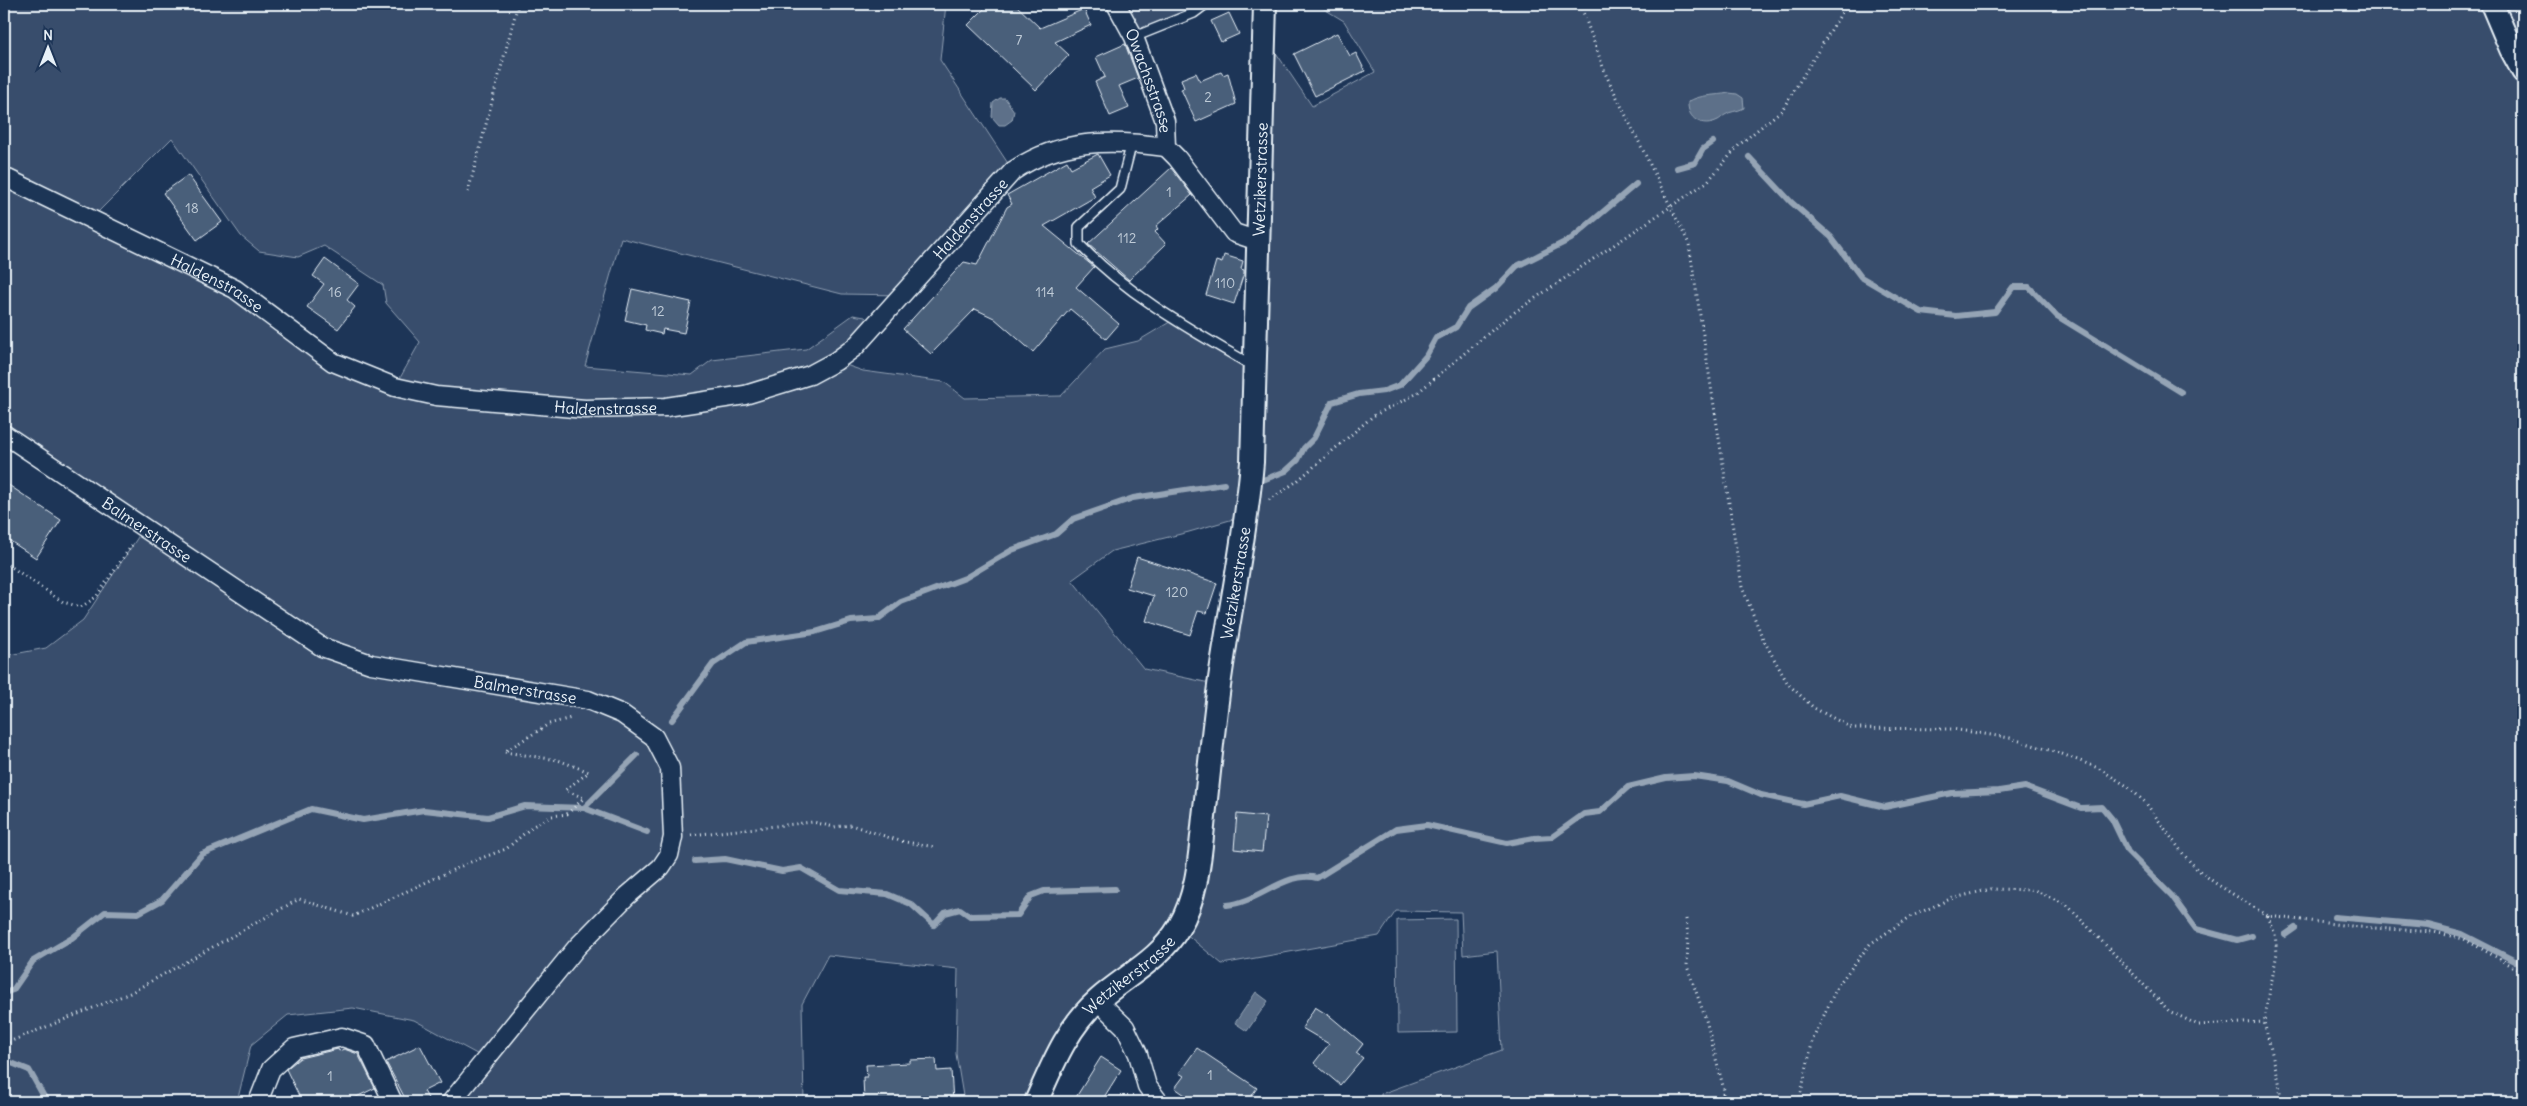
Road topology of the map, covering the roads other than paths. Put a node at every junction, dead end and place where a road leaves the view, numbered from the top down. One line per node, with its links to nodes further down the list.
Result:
1 (1116, 4): 5 (street, Owachsstrasse)
2 (1206, 4): 5 (lane)
3 (1265, 4): 10 (street, Wetzikerstrasse)
4 (2492, 4): 6 (street)
5 (1134, 37): 8 (street, Owachsstrasse)
6 (2523, 71)
7 (1132, 142): 8 (street, Haldenstrasse); 9 (street, Haldenstrasse); 11 (lane)
8 (1166, 147): 10 (street, Owachsstrasse)
9 (4, 177)
10 (1258, 241): 11 (street, Wetzikerstrasse)
11 (1254, 367): 13 (street, Wetzikerstrasse)
12 (4, 434): 16 (street, Balmerstrasse)
13 (1097, 1000): 17 (street, Wetzikerstrasse); 18 (street)
14 (258, 1102): 15 (street)
15 (394, 1102)
16 (451, 1102)
17 (1036, 1102)
18 (1159, 1102)

